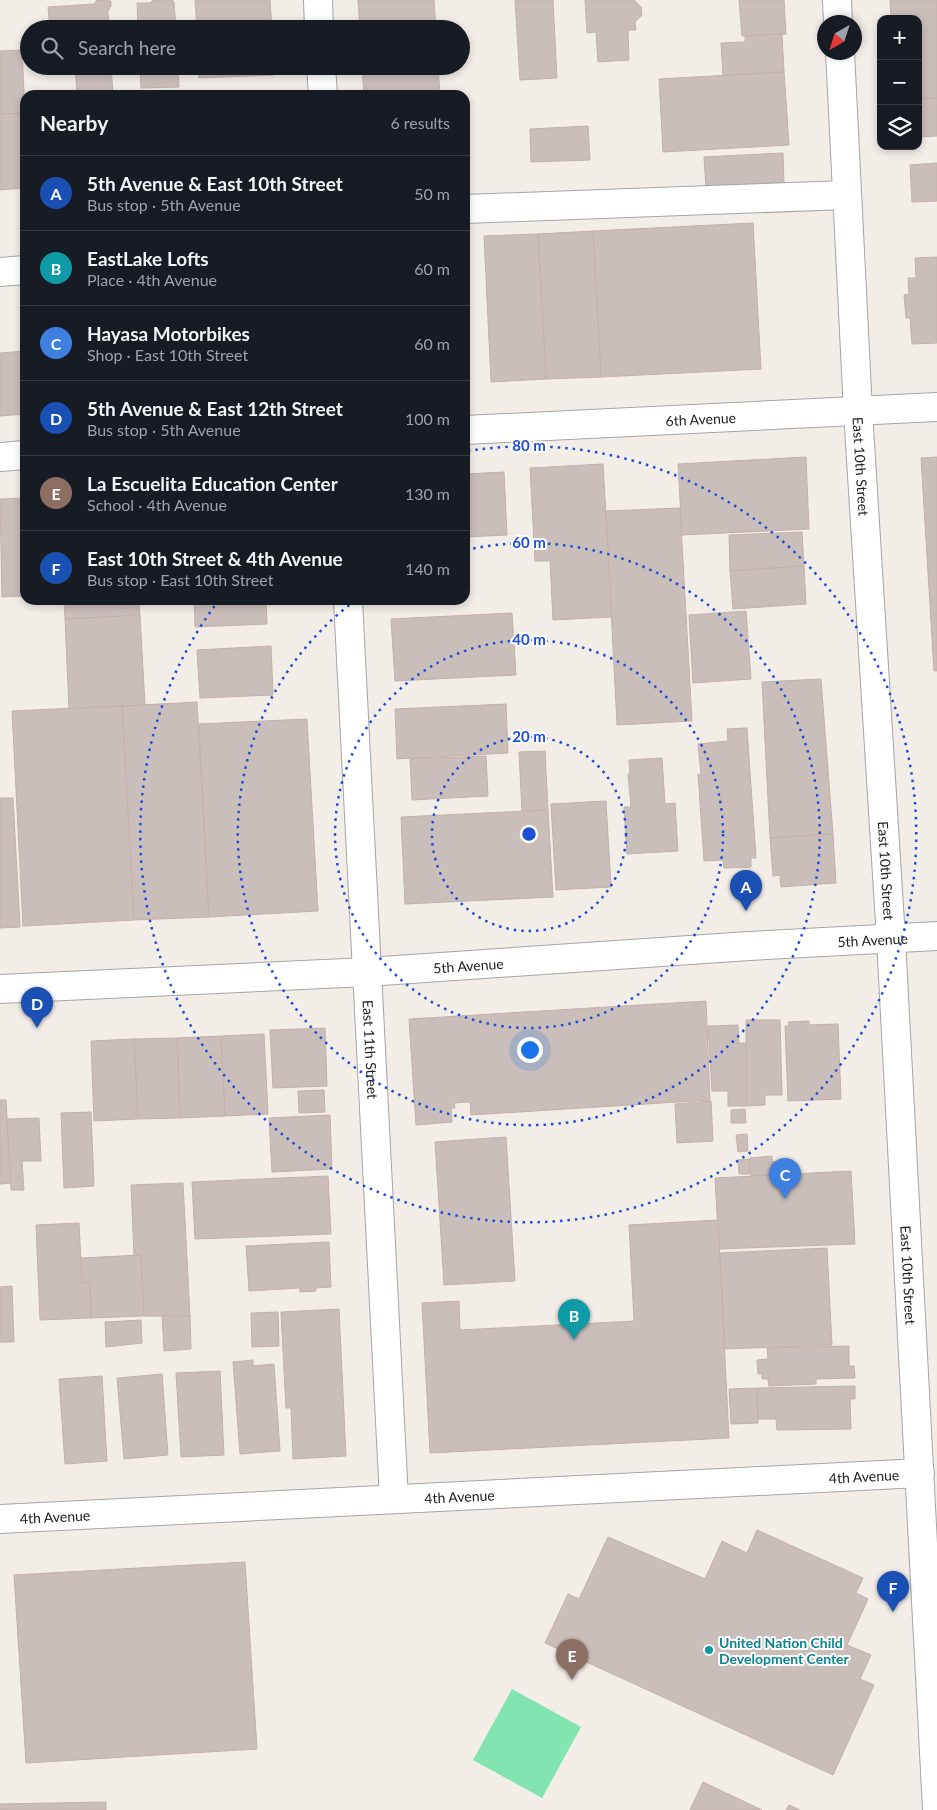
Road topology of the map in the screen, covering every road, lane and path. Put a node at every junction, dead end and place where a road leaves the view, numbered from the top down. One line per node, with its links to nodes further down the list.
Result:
1 (318, 0): 4 (street)
2 (837, 0): 3 (street)
3 (838, 15)
4 (319, 20)
5 (840, 60): 8 (street, East 10th Street)
6 (322, 75): 7 (street)
7 (323, 90)
8 (847, 195): 9 (street); 13 (street, East 10th Street)
9 (470, 209)
10 (20, 270): 11 (street)
11 (0, 272)
12 (937, 407): 13 (street, 6th Avenue)
13 (858, 411): 14 (street, 6th Avenue); 19 (street, East 10th Street)
14 (470, 430)
15 (20, 455): 16 (street)
16 (0, 457)
17 (348, 605): 20 (street, East 11th Street)
18 (937, 936): 19 (street, 5th Avenue)
19 (891, 939): 20 (street, 5th Avenue); 22 (street, East 10th Street)
20 (367, 972): 21 (street, 5th Avenue); 23 (street, East 11th Street)
21 (0, 989)
22 (920, 1473): 23 (street, 4th Avenue); 25 (street, East 10th Street)
23 (394, 1499): 24 (street, 4th Avenue)
24 (0, 1519)
25 (937, 1809)

